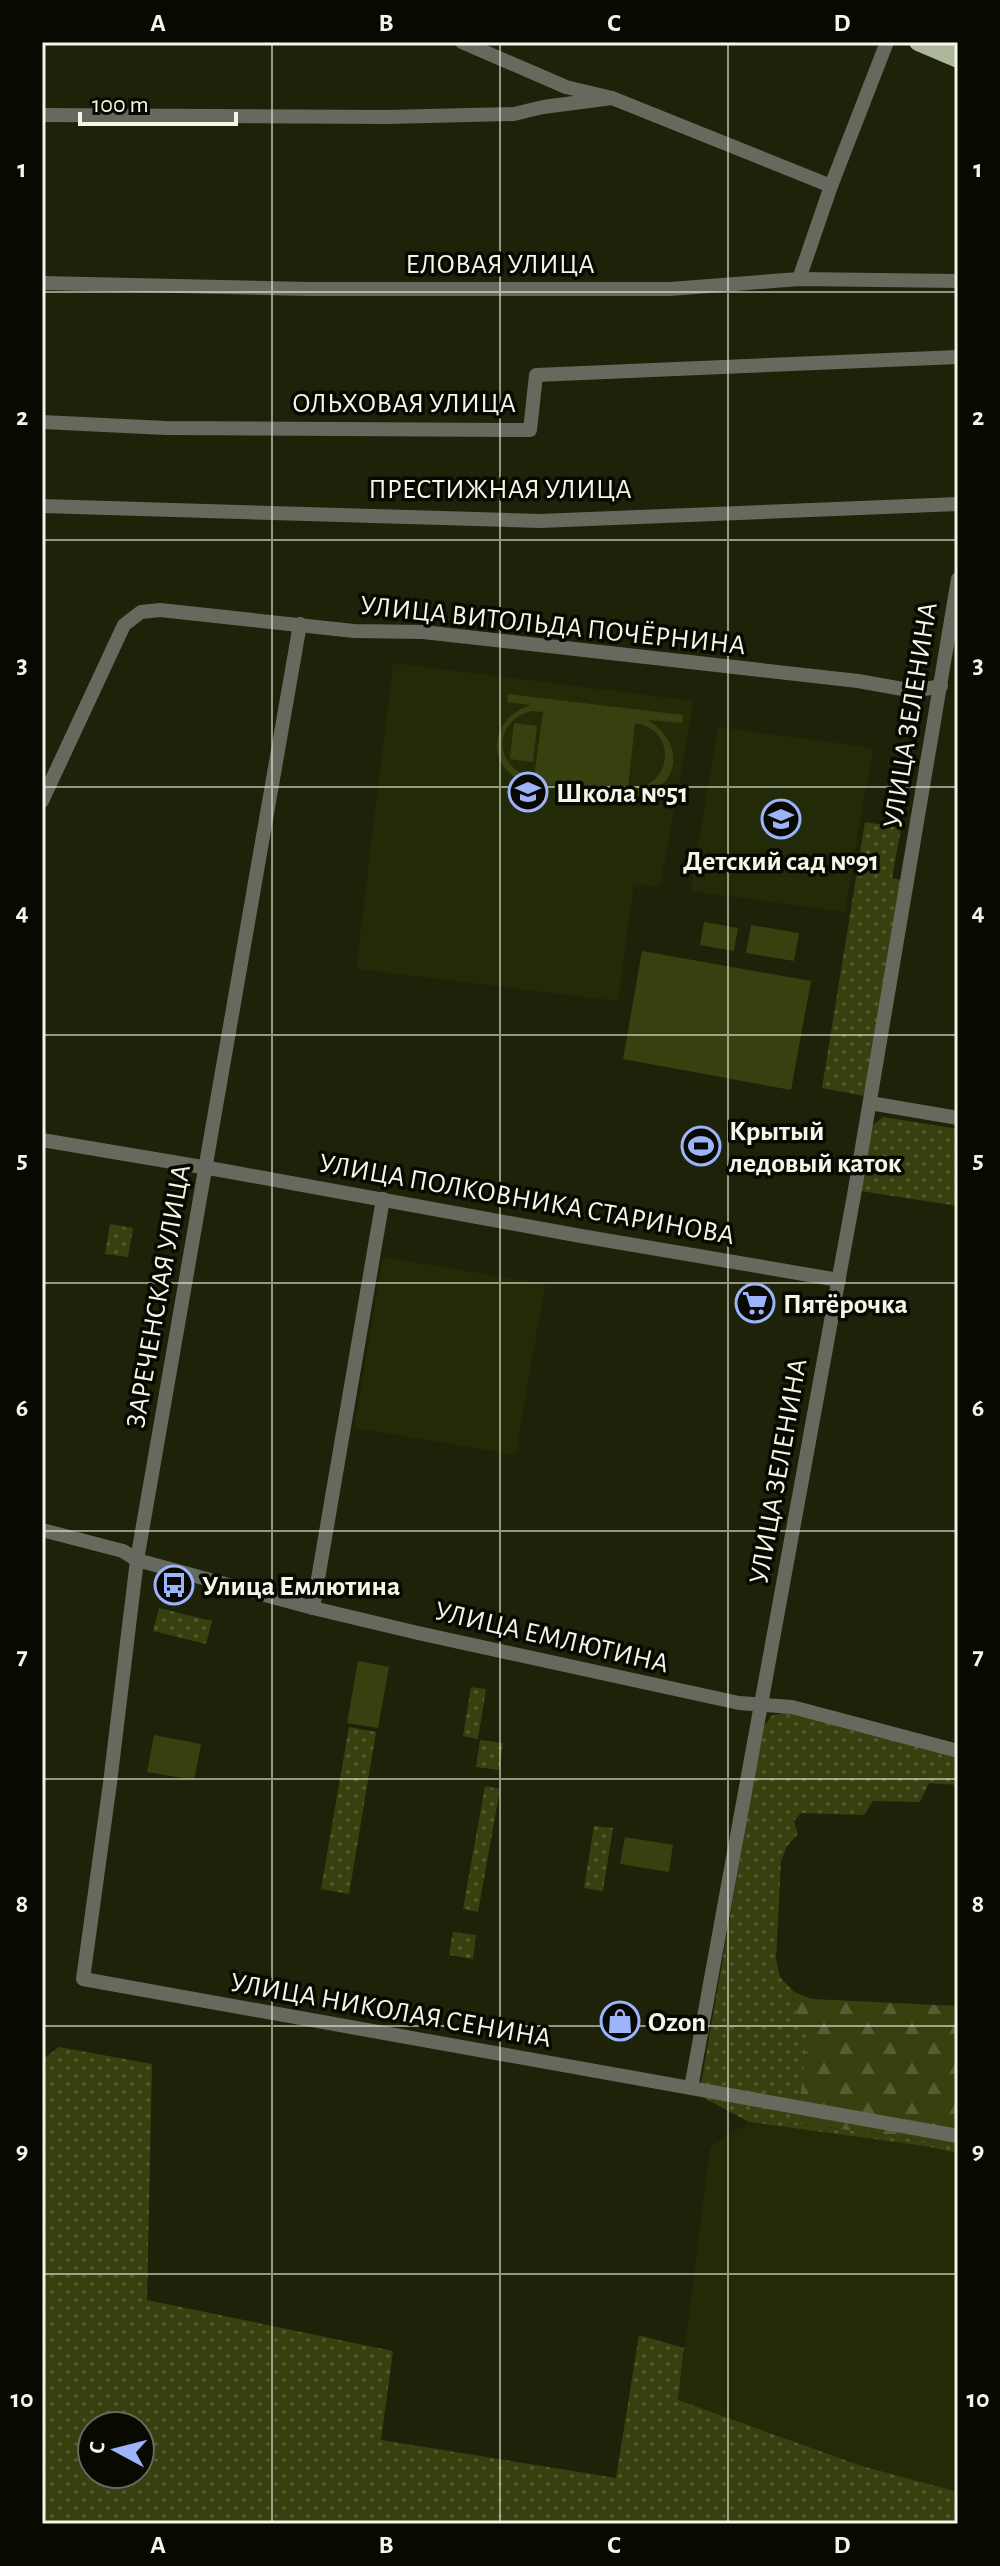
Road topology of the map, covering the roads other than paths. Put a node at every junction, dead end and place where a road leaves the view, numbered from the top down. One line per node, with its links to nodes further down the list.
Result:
1 (462, 42): 5 (street)
2 (887, 42): 7 (street)
3 (918, 42): 4 (main road)
4 (958, 59)
5 (612, 98): 6 (street); 7 (street)
6 (42, 115)
7 (831, 186): 8 (street)
8 (799, 279): 9 (street, ЕЛОВАЯ УЛИЦА); 10 (street, ЕЛОВАЯ УЛИЦА)
9 (958, 281)
10 (42, 283)
11 (958, 357): 12 (street, ОЛЬХОВАЯ УЛИЦА)
12 (42, 422)
13 (958, 504): 14 (street, ПРЕСТИЖНАЯ УЛИЦА)
14 (42, 506)
15 (958, 579): 17 (street, УЛИЦА ЗЕЛЕНИНА)
16 (300, 624): 17 (street, УЛИЦА ВИТОЛЬДА ПОЧЁРНИНА); 18 (street, УЛИЦА ВИТОЛЬДА ПОЧЁРНИНА); 22 (street, ЗАРЕЧЕНСКАЯ УЛИЦА)
17 (941, 686): 19 (street, УЛИЦА ЗЕЛЕНИНА)
18 (42, 801)
19 (870, 1103): 20 (street); 24 (street, УЛИЦА ЗЕЛЕНИНА)
20 (958, 1118)
21 (42, 1140): 22 (street, УЛИЦА ПОЛКОВНИКА СТАРИНОВА)
22 (206, 1167): 23 (street, УЛИЦА ПОЛКОВНИКА СТАРИНОВА); 26 (street, ЗАРЕЧЕНСКАЯ УЛИЦА)
23 (383, 1199): 24 (street, УЛИЦА ПОЛКОВНИКА СТАРИНОВА); 27 (street)
24 (839, 1280): 28 (street, УЛИЦА ЗЕЛЕНИНА)
25 (42, 1530): 26 (street, УЛИЦА ЕМЛЮТИНА)
26 (137, 1560): 27 (street, УЛИЦА ЕМЛЮТИНА); 30 (street, ЗАРЕЧЕНСКАЯ УЛИЦА)
27 (313, 1608): 28 (street, УЛИЦА ЕМЛЮТИНА)
28 (760, 1705): 29 (street, УЛИЦА ЕМЛЮТИНА); 31 (street, УЛИЦА ЗЕЛЕНИНА)
29 (958, 1751)
30 (83, 1979): 31 (street, УЛИЦА НИКОЛАЯ СЕНИНА)
31 (691, 2088): 32 (street, УЛИЦА НИКОЛАЯ СЕНИНА)
32 (958, 2136)

